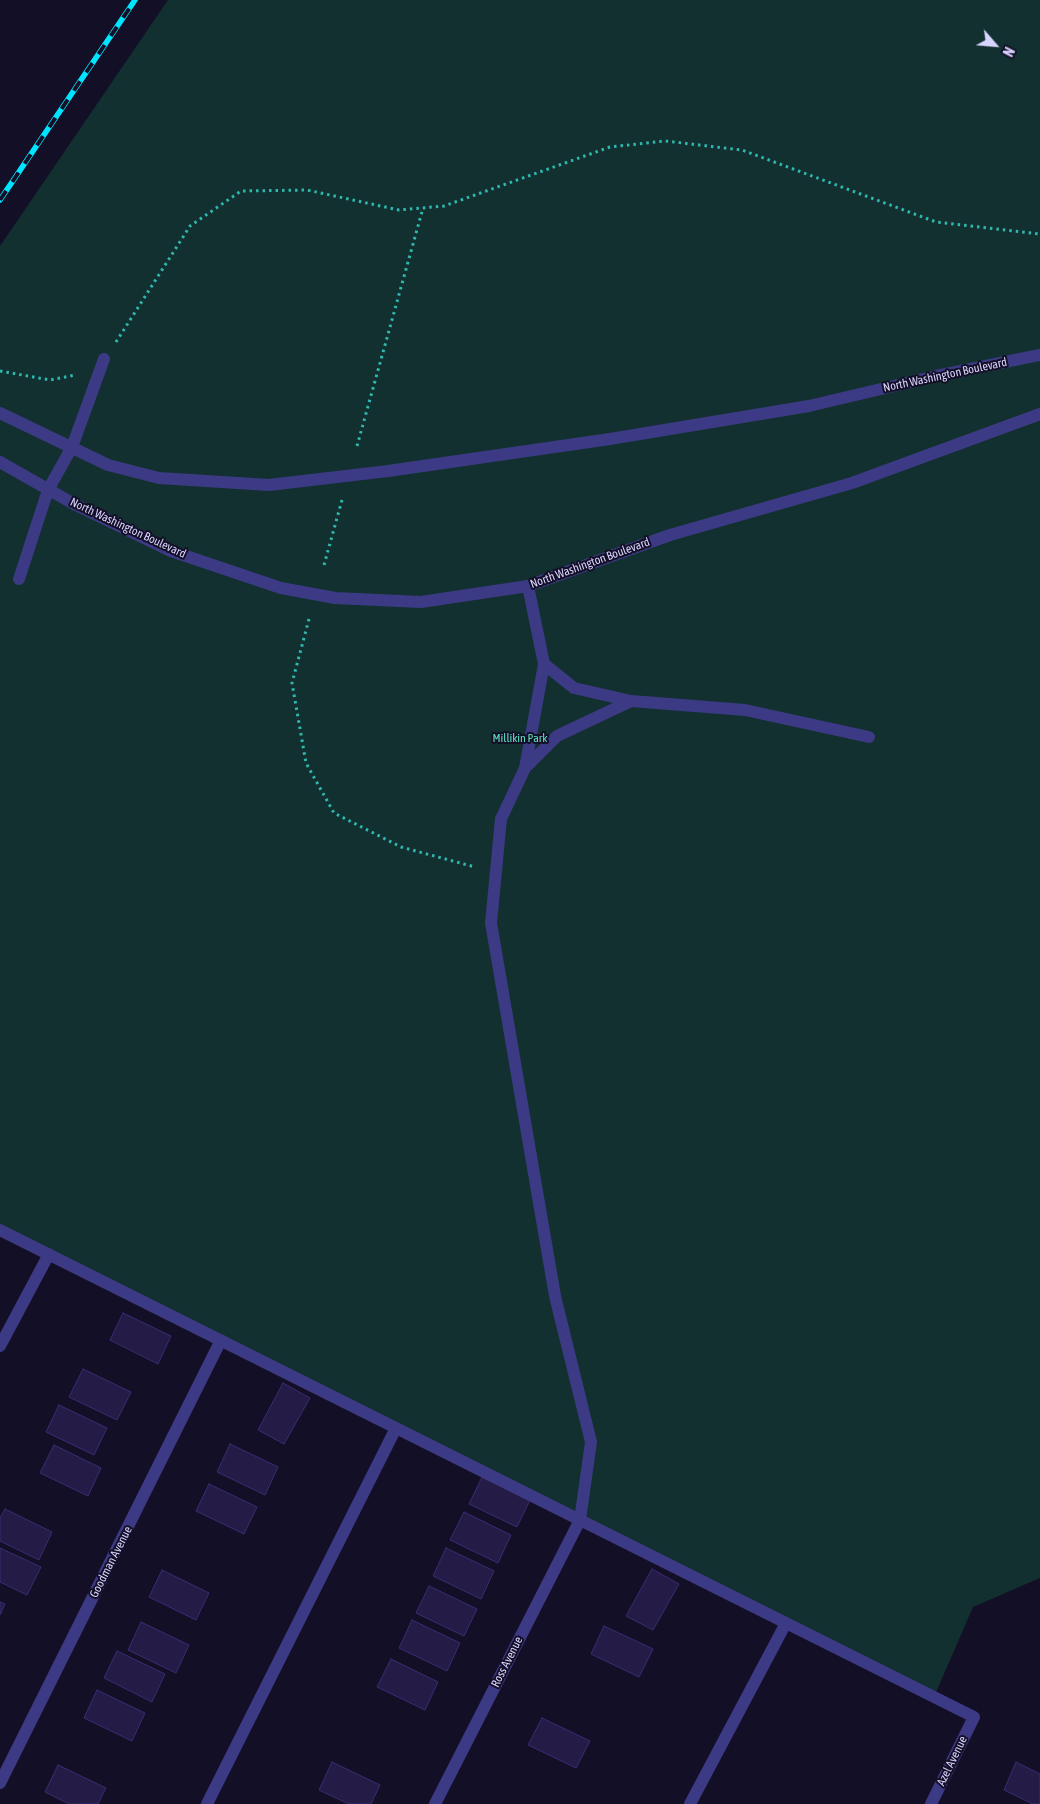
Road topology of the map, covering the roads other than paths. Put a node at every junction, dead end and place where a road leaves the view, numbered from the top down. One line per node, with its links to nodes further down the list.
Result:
1 (1040, 355): 5 (street, North Washington Boulevard)
2 (104, 360): 5 (street)
3 (0, 413): 5 (street, North Washington Boulevard)
4 (1040, 414): 9 (street, North Washington Boulevard)
5 (72, 447): 7 (street)
6 (0, 462): 7 (street, North Washington Boulevard)
7 (48, 490): 8 (street); 9 (street, North Washington Boulevard)
8 (18, 579)
9 (528, 586): 10 (street)
10 (544, 664): 11 (street); 13 (street)
11 (631, 701): 12 (street); 13 (street)
12 (870, 737)
13 (525, 768): 19 (street, Ross Avenue)
14 (0, 1230): 15 (street)
15 (49, 1254): 16 (street); 17 (street)
16 (222, 1340): 18 (street); 21 (street, Goodman Avenue)
17 (0, 1346)
18 (396, 1428): 19 (street); 22 (street)
19 (580, 1520): 20 (street); 23 (street, Ross Avenue)
20 (786, 1623): 24 (street); 25 (street, Azel Avenue)
21 (0, 1783)
22 (206, 1804)
23 (435, 1804)
24 (690, 1804)
25 (931, 1804)

